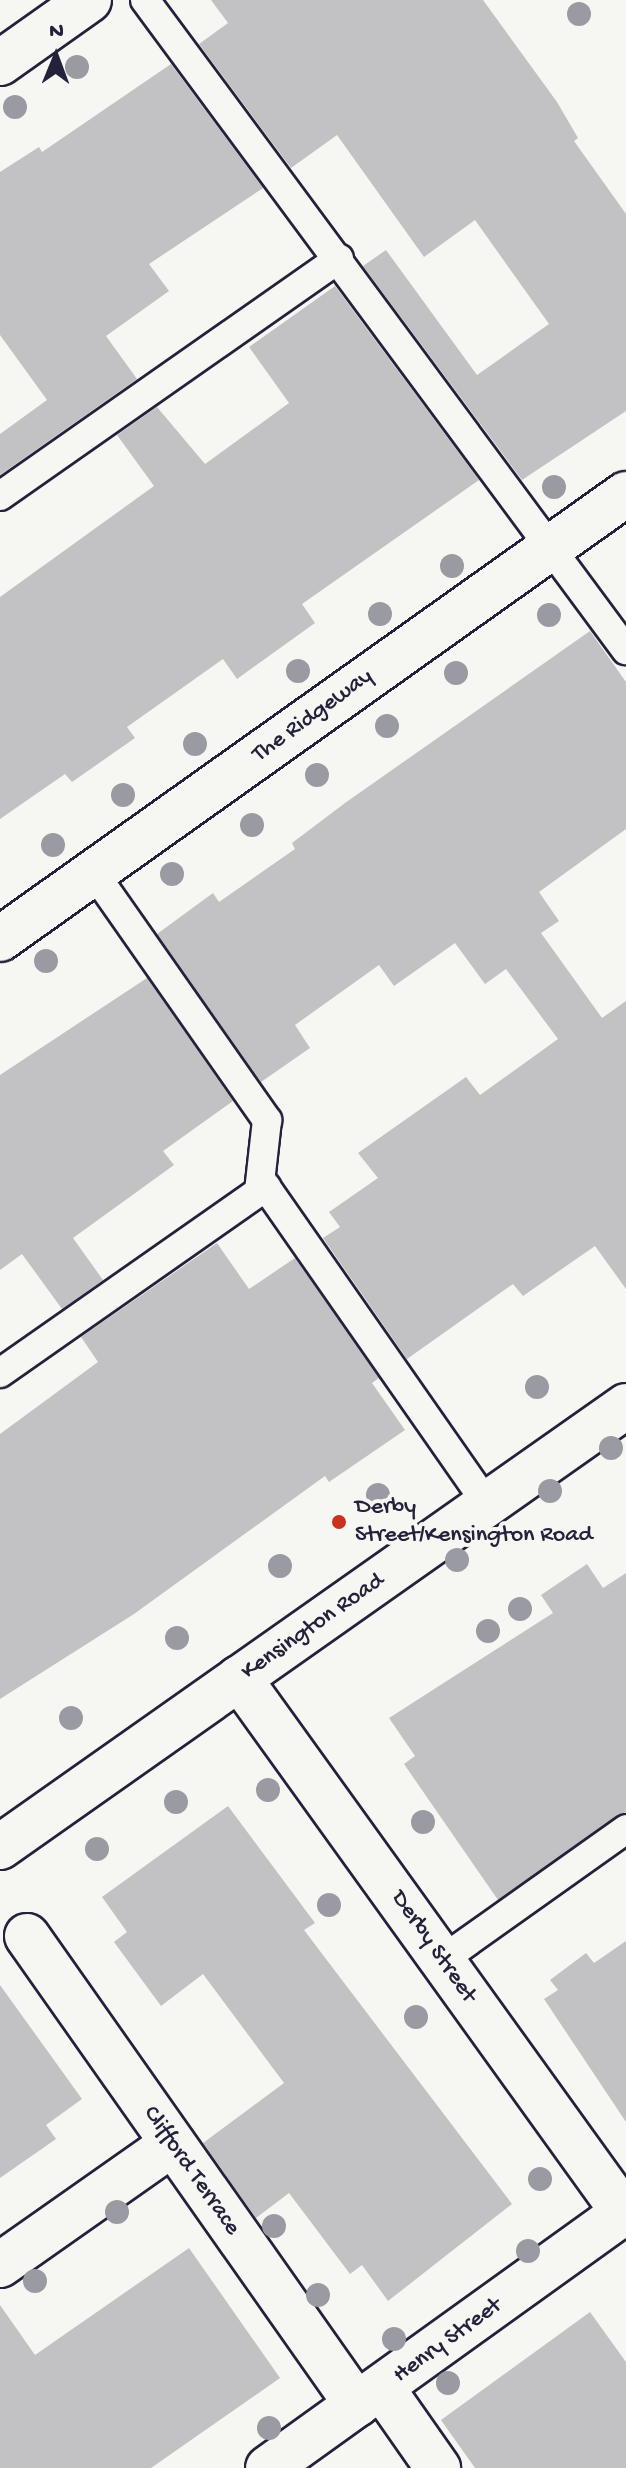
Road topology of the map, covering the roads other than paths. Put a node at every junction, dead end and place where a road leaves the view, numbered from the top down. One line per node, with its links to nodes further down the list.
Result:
1 (89, 0): 3 (street)
2 (145, 0): 4 (lane)
3 (0, 63)
4 (339, 259): 6 (lane); 7 (lane)
5 (626, 494): 7 (street, The Ridgeway)
6 (0, 496)
7 (550, 546): 8 (lane); 9 (street, The Ridgeway)
8 (626, 650)
9 (94, 873): 10 (street, The Ridgeway); 11 (lane)
10 (0, 939)
11 (259, 1191): 12 (lane); 14 (lane)
12 (0, 1373)
13 (626, 1406): 14 (street, Kensington Road)
14 (488, 1505): 15 (street, Kensington Road)
15 (239, 1678): 17 (street, Kensington Road); 19 (street, Derby Street)
16 (626, 1829): 19 (lane)
17 (0, 1847)
18 (27, 1936): 20 (street, Clifford Terrace)
19 (442, 1960): 21 (street, Derby Street)
20 (172, 2144): 22 (street); 23 (street, Clifford Terrace)
21 (625, 2213): 23 (street, Henry Street)
22 (0, 2265)
23 (370, 2396): 24 (street, Henry Street); 25 (street, Clifford Terrace)
24 (268, 2468)
25 (438, 2468)

